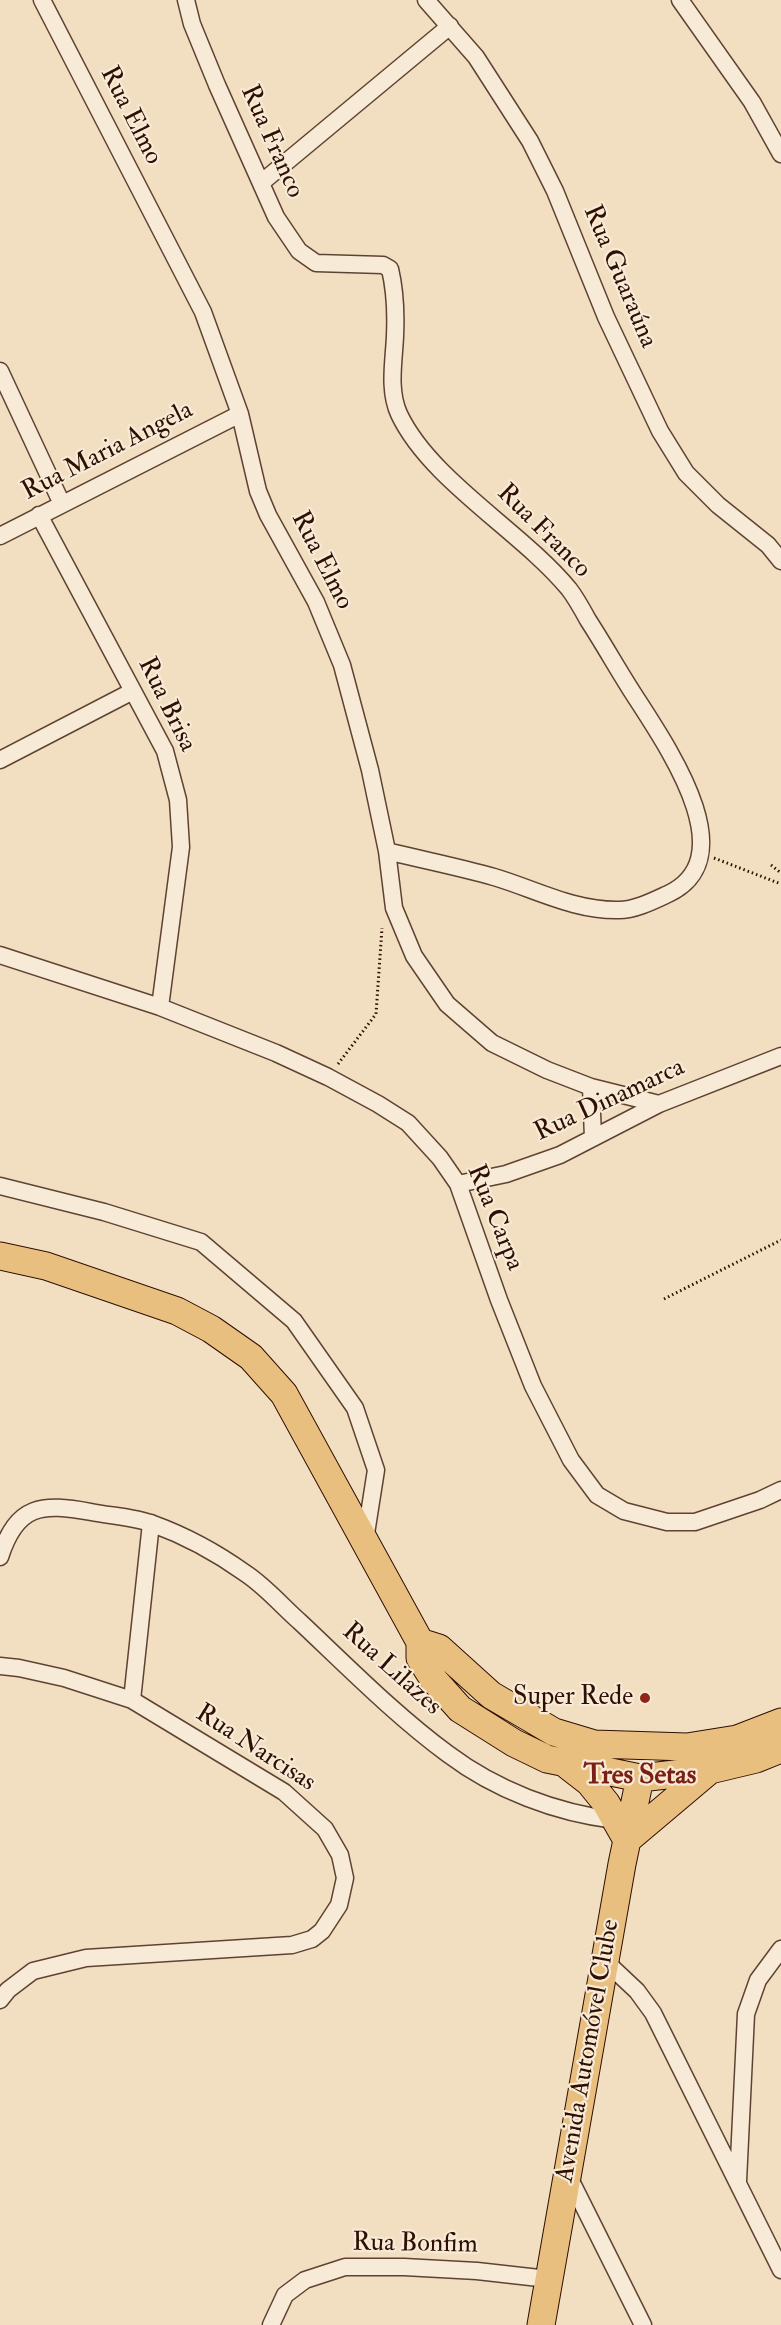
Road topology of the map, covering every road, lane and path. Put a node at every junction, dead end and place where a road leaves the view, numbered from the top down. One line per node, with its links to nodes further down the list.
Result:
1 (42, 0): 9 (street, Rua Elmo)
2 (186, 0): 7 (street, Rua Franco)
3 (426, 0): 5 (street, Rua Guaraúna)
4 (680, 0): 6 (street)
5 (450, 26): 7 (street); 13 (street, Rua Guaraúna)
6 (781, 154)
7 (261, 183): 17 (street, Rua Franco)
8 (0, 371): 10 (street)
9 (240, 414): 10 (street, Rua Maria Angela); 16 (street, Rua Elmo)
10 (62, 504): 11 (street, Rua Maria Angela)
11 (39, 515): 12 (street, Rua Maria Angela); 14 (street, Rua Brisa)
12 (0, 536)
13 (781, 561)
14 (133, 691): 15 (street); 23 (street, Rua Brisa)
15 (0, 760)
16 (387, 851): 17 (street); 28 (street, Rua Elmo)
17 (702, 853): 20 (path)
18 (771, 865): 19 (path)
19 (781, 873)
20 (781, 884)
21 (382, 927): 27 (path)
22 (0, 955): 23 (street, Rua Carpa)
23 (160, 1007): 27 (street, Rua Carpa)
24 (781, 1056): 25 (street, Rua Dinamarca)
25 (760, 1065): 26 (street); 29 (street, Rua Dinamarca)
26 (781, 1067)
27 (328, 1077): 31 (street, Rua Carpa)
28 (591, 1088): 29 (street, Rua Elmo); 30 (street)
29 (659, 1104): 30 (street, Rua Dinamarca)
30 (593, 1138): 31 (street, Rua Dinamarca)
31 (458, 1184): 36 (street, Rua Carpa)
32 (0, 1186): 38 (street)
33 (781, 1240): 35 (path)
34 (0, 1256): 38 (main road)
35 (664, 1299)
36 (781, 1490)
37 (151, 1523): 39 (street, Rua Lilazes); 42 (street); 50 (street, Rua Lilazes)
38 (365, 1540): 40 (main road)
39 (0, 1557)
40 (420, 1642): 44 (main road); 47 (main road)
41 (0, 1666): 42 (street, Rua Narcisas)
42 (132, 1701): 53 (street, Rua Narcisas)
43 (781, 1722): 45 (main road)
44 (594, 1744): 45 (main road); 49 (main road)
45 (687, 1747): 49 (main road)
46 (781, 1749): 48 (main road)
47 (566, 1764): 49 (main road); 50 (main road)
48 (711, 1770): 49 (main road); 50 (main road)
49 (640, 1778): 50 (main road, Avenida Automóvel Clube)
50 (621, 1830): 52 (main road, Avenida Automóvel Clube)
51 (780, 1952): 55 (street)
52 (605, 1961): 54 (main road, Avenida Automóvel Clube); 55 (street)
53 (0, 2000)
54 (567, 2175): 57 (main road, Avenida Automóvel Clube); 60 (street)
55 (738, 2182): 56 (street)
56 (781, 2270)
57 (548, 2279): 58 (street, Rua Bonfim); 59 (main road, Avenida Automóvel Clube)
58 (271, 2325)
59 (541, 2325)
60 (643, 2325)

